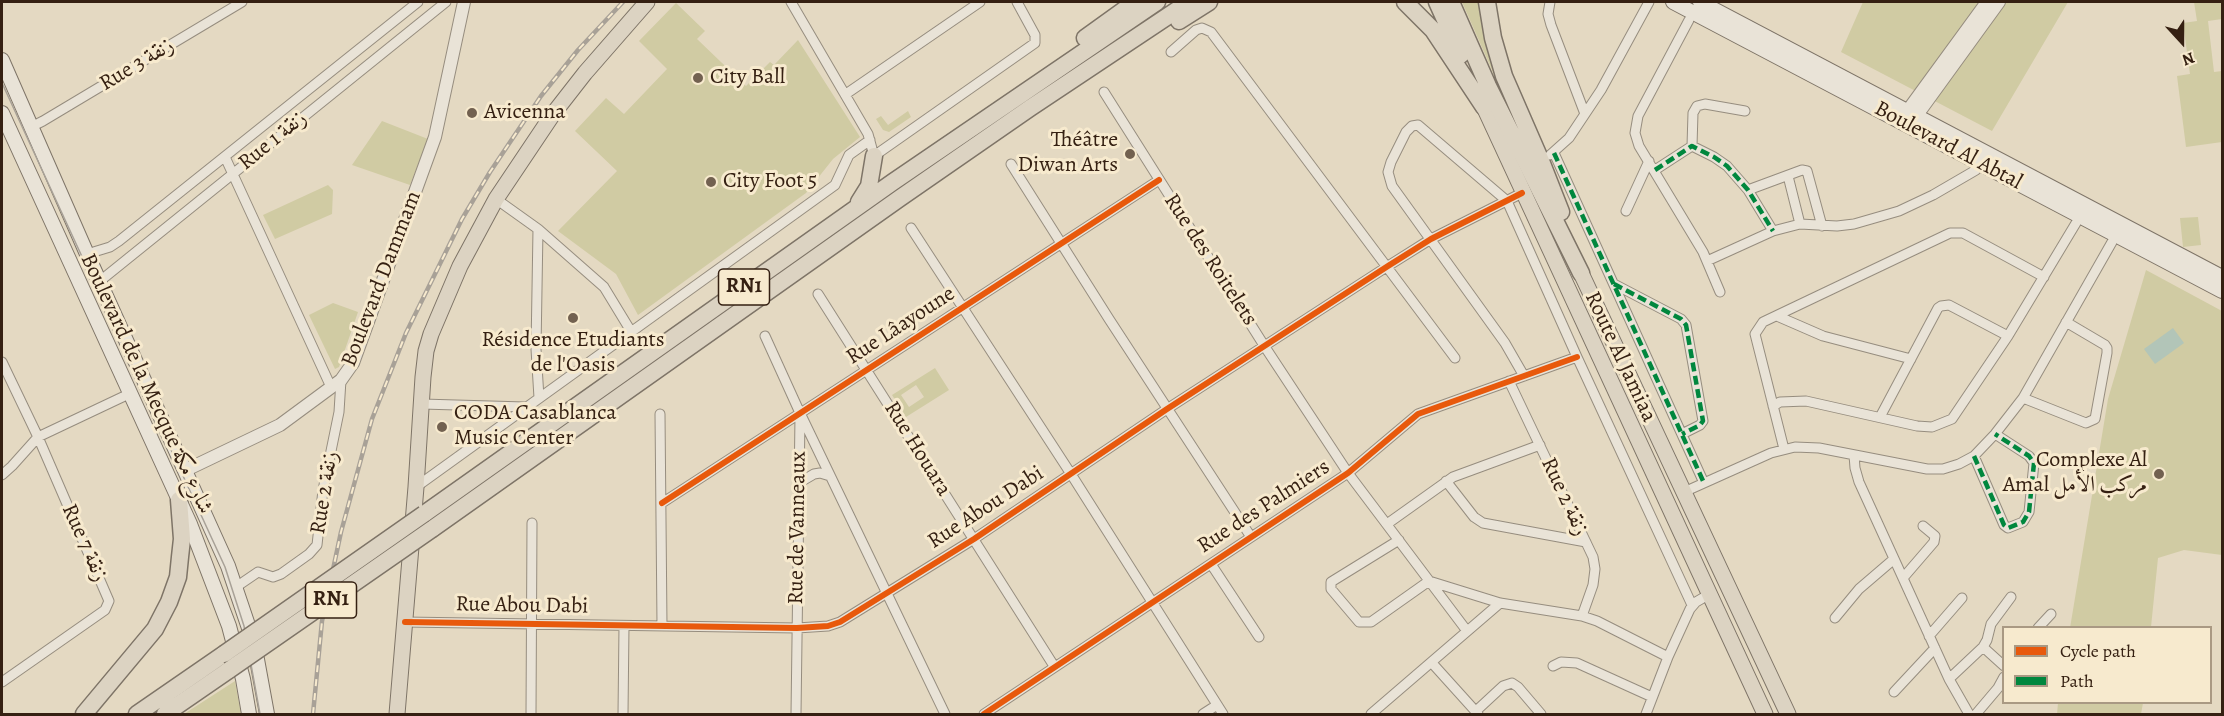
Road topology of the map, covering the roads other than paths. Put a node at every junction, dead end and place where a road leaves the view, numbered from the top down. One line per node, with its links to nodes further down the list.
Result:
1 (242, 2): 35 (street, Rue 3 زنقة)
2 (418, 2): 38 (street, Rue 1 زنقة)
3 (447, 2): 44 (street, Rue 1 زنقة)
4 (464, 2): 88 (street, Boulevard Dammam)
5 (647, 2): 50 (main road)
6 (790, 2): 29 (street)
7 (980, 2): 29 (street)
8 (1017, 2): 37 (street)
9 (1134, 2): 27 (highway)
10 (1146, 2): 27 (highway)
11 (1157, 2): 27 (highway, RN1)
12 (1215, 2): 23 (highway)
13 (1405, 2): 30 (highway)
14 (1437, 2): 30 (highway, Route Al Jamiaa)
15 (1451, 2): 66 (highway, Route Al Jamiaa)
16 (1487, 2): 39 (highway)
17 (1550, 2): 33 (street)
18 (1649, 2): 33 (street)
19 (1673, 2): 34 (main road, Boulevard Al Abtal)
20 (1700, 2): 34 (main road, Boulevard Al Abtal)
21 (1987, 2): 34 (street)
22 (1999, 2): 34 (street)
23 (1199, 4): 118 (highway, RN1)
24 (1689, 20): 40 (street)
25 (1171, 52): 65 (street)
26 (2, 60): 35 (main road, Boulevard de la Mecque شارع مكة)
27 (1067, 62): 47 (highway, RN1)
28 (1104, 92): 46 (street, Rue des Roitelets)
29 (846, 94): 37 (street)
30 (1484, 107): 49 (main road, Route Al Jamiaa)
31 (1745, 111): 36 (street)
32 (2, 113): 89 (main road, Boulevard de la Mecque شارع مكة)
33 (1585, 114): 39 (street)
34 (1908, 119): 67 (main road, Boulevard Al Abtal); 71 (main road, Boulevard Al Abtal)
35 (31, 127): 63 (main road, Boulevard de la Mecque شارع مكة)
36 (1692, 146): 42 (street); 48 (street)
37 (872, 148): 47 (highway); 52 (highway); 77 (street)
38 (225, 157): 44 (street, Rue 2 زنقة); 63 (street, Rue 1 زنقة)
39 (1548, 157): 66 (highway); 70 (street)
40 (1649, 161): 42 (street); 53 (street)
41 (1011, 164): 62 (street)
42 (1655, 170): 64 (street)
43 (1976, 170): 56 (street)
44 (233, 173): 69 (street, Rue 1 زنقة); 88 (street, Rue 2 زنقة)
45 (1788, 176): 48 (street); 55 (street); 56 (street)
46 (1159, 180): 62 (street, Rue Lâayoune); 80 (street, Rue des Roitelets)
47 (893, 182): 52 (highway, RN1)
48 (1748, 190): 59 (street)
49 (1522, 193): 51 (street, Rue Abou Dabi); 132 (main road, Route Al Jamiaa)
50 (496, 199): 58 (street); 92 (main road)
51 (1507, 201): 60 (street, Rue Abou Dabi); 60 (street); 81 (street)
52 (853, 210): 118 (highway, RN1)
53 (1626, 211)
54 (2076, 223): 68 (street)
55 (1800, 224): 56 (street); 59 (street)
56 (1822, 226)
57 (911, 228): 74 (street)
58 (538, 229): 77 (street); 90 (street)
59 (1773, 231): 64 (street)
60 (1431, 239): 65 (street, Rue Abou Dabi); 86 (street)
61 (2112, 242): 76 (street)
62 (1061, 244): 74 (street, Rue Lâayoune); 95 (street)
63 (87, 254): 69 (main road, Boulevard de la Mecque شارع مكة)
64 (1707, 261): 72 (street)
65 (1388, 266): 80 (street, Rue Abou Dabi); 82 (street)
66 (1581, 273): 115 (main road, Route Al Jamiaa)
67 (2223, 277)
68 (2044, 278): 75 (street); 79 (street)
69 (100, 281): 106 (main road, Boulevard de la Mecque شارع مكة)
70 (1614, 284): 99 (street); 99 (street)
71 (2223, 291)
72 (1720, 292)
73 (818, 294): 85 (street, Rue Houara)
74 (963, 307): 85 (street, Rue Lâayoune); 108 (street)
75 (1777, 316): 83 (street); 93 (street)
76 (2066, 322): 91 (street); 91 (street)
77 (632, 333): 90 (street)
78 (765, 336): 96 (street)
79 (2008, 336): 83 (street); 98 (street)
80 (1265, 347): 95 (street, Rue Abou Dabi); 107 (street, Rue des Roitelets)
81 (1576, 357): 86 (street, Rue des Palmiers); 137 (street)
82 (1455, 358)
83 (1911, 359): 98 (street)
84 (2, 362): 101 (street, Rue 7 زنقة)
85 (867, 370): 96 (street, Rue Lâayoune); 123 (street, Rue Houara)
86 (1524, 376): 87 (street, Rue des Palmiers)
87 (1509, 381): 102 (street, Rue 2 زنقة); 107 (street, Rue des Palmiers)
88 (336, 383): 106 (street, Boulevard Dammam); 130 (street, Rue 2 زنقة)
89 (131, 393): 101 (street); 116 (main road, Boulevard de la Mecque شارع مكة)
90 (539, 398): 94 (street)
91 (2023, 398): 100 (street)
92 (422, 404): 94 (street); 113 (main road)
93 (1773, 406): 98 (street); 103 (street)
94 (525, 407): 113 (street)
95 (1167, 409): 108 (street, Rue Abou Dabi); 122 (street)
96 (800, 413): 110 (street); 114 (street, Rue de Vanneaux); 117 (street, Rue Lâayoune)
97 (660, 414): 117 (street)
98 (1880, 417)
99 (1682, 434): 112 (street)
100 (1995, 434): 105 (street); 105 (street)
101 (38, 437): 109 (street); 159 (street, Rue 7 زنقة)
102 (1540, 445): 111 (street); 125 (street, Rue 2 زنقة)
103 (1784, 449): 104 (street); 112 (street)
104 (1854, 455): 105 (street); 126 (street)
105 (1974, 456)
106 (186, 470): 130 (main road, Boulevard de la Mecque شارع مكة)
107 (1348, 473): 120 (street, Rue des Roitelets); 122 (street, Rue des Palmiers)
108 (1071, 474): 123 (street, Rue Abou Dabi); 135 (street)
109 (2, 475)
110 (830, 476): 114 (street); 131 (street)
111 (1446, 481): 120 (street); 125 (street)
112 (1704, 483): 115 (street)
113 (416, 487): 141 (main road)
114 (799, 489): 146 (street, Rue de Vanneaux)
115 (1684, 492): 182 (main road, Route Al Jamiaa)
116 (179, 500): 165 (highway); 168 (main road, Boulevard de la Mecque شارع مكة)
117 (662, 503): 143 (street)
118 (428, 522): 166 (highway, RN1, bridge); 167 (highway, RN1, bridge)
119 (532, 523): 142 (street)
120 (1387, 524): 124 (street, Rue des Roitelets)
121 (1923, 526): 128 (street)
122 (1251, 537): 127 (street, Rue des Palmiers)
123 (974, 539): 131 (street, Rue Abou Dabi); 155 (street, Rue Houara)
124 (1399, 540): 129 (street, Rue des Roitelets); 129 (street)
125 (1586, 542): 139 (street, Rue 2 زنقة)
126 (1894, 559): 128 (street); 140 (street)
127 (1211, 564): 135 (street, Rue des Palmiers); 149 (street)
128 (1903, 578): 148 (street)
129 (1429, 581): 136 (street); 147 (street, Rue des Roitelets)
130 (236, 587): 169 (main road, Boulevard de la Mecque شارع مكة)
131 (886, 594): 146 (street, Rue Abou Dabi); 174 (street)
132 (1708, 595): 137 (street); 181 (main road, Route Al Jamiaa)
133 (2011, 597): 150 (street)
134 (1962, 598): 148 (street)
135 (1152, 603): 155 (street, Rue des Palmiers); 162 (street)
136 (1500, 603): 139 (street); 147 (street)
137 (1692, 605): 152 (street)
138 (2051, 614): 145 (street)
139 (1582, 616): 152 (street)
140 (1834, 618)
141 (405, 622): 142 (street, Rue Abou Dabi); 170 (main road)
142 (532, 624): 144 (street, Rue Abou Dabi); 171 (street)
143 (662, 625): 144 (street, Rue Abou Dabi); 146 (street, Rue Abou Dabi)
144 (624, 626): 172 (street)
145 (2038, 626)
146 (797, 628): 173 (street, Rue de Vanneaux)
147 (1467, 631): 153 (street)
148 (1929, 636): 151 (street)
149 (1259, 638)
150 (1983, 647): 154 (street); 157 (street)
151 (1935, 648): 157 (street); 160 (street)
152 (1668, 657): 161 (street)
153 (1432, 663): 163 (street); 178 (street)
154 (2002, 664)
155 (1054, 666): 175 (street, Rue des Palmiers)
156 (1553, 666): 161 (street)
157 (1949, 679): 164 (street)
158 (2002, 681): 183 (street)
159 (2, 682)
160 (1894, 692)
161 (1652, 697): 180 (street)
162 (1217, 705): 176 (street); 177 (street)
163 (1477, 713): 179 (street)
164 (1965, 713)
165 (84, 714)
166 (137, 714)
167 (165, 714)
168 (249, 714)
169 (267, 714)
170 (397, 714)
171 (531, 714)
172 (623, 714)
173 (796, 714)
174 (945, 714)
175 (984, 714)
176 (1203, 714)
177 (1223, 714)
178 (1371, 714)
179 (1541, 714)
180 (1646, 714)
181 (1765, 714)
182 (1788, 714)
183 (1976, 714)

